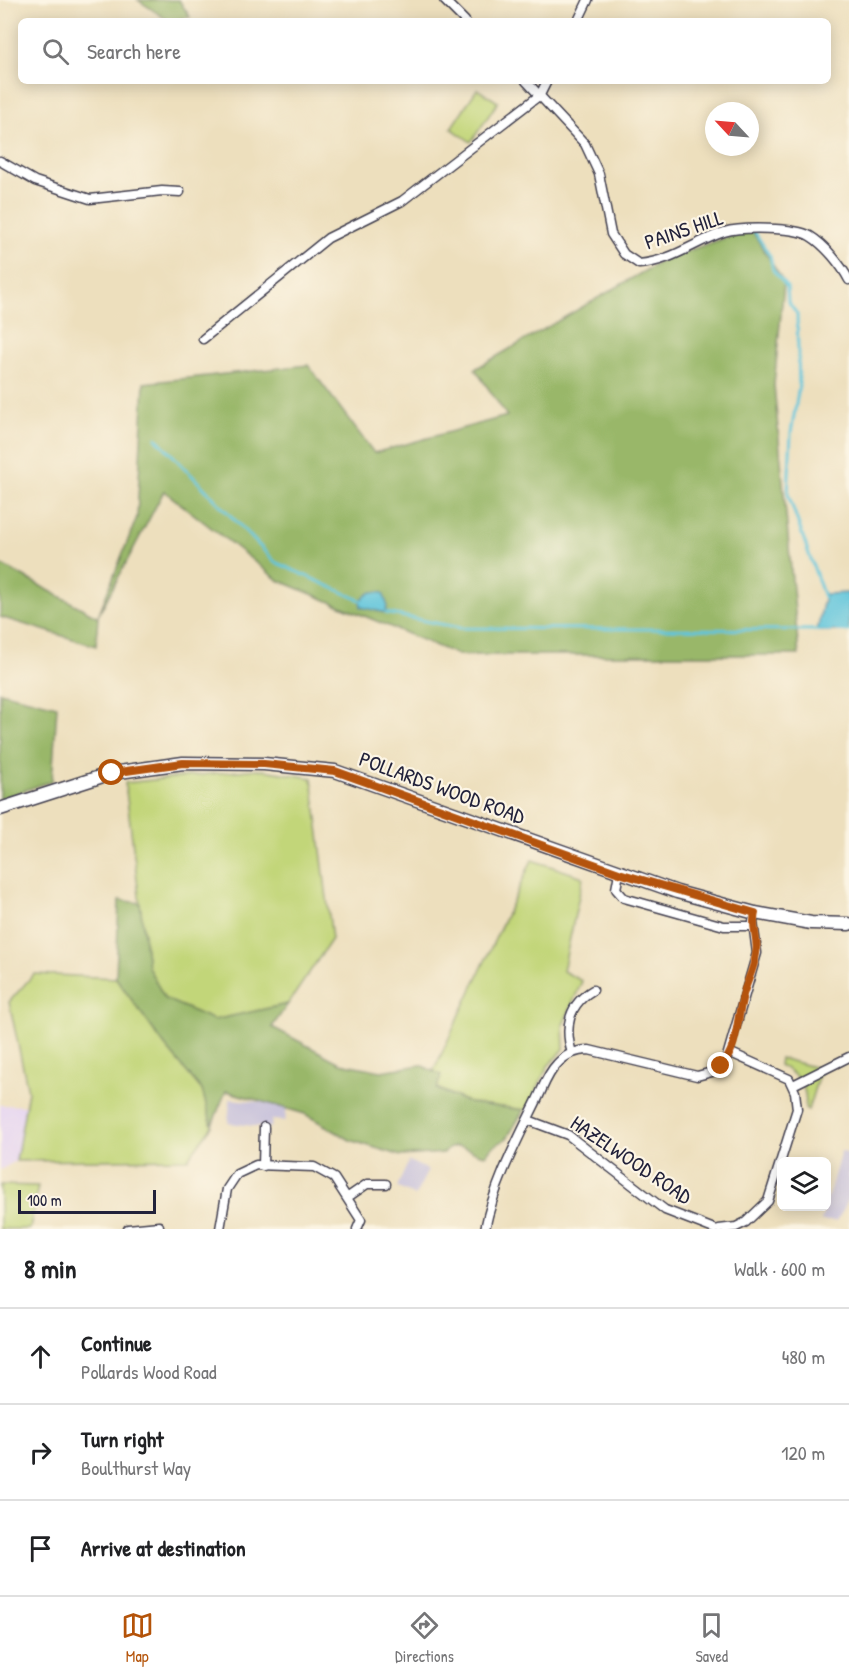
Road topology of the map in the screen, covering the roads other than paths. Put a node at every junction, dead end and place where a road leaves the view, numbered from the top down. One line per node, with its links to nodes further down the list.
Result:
1 (444, 0): 3 (street)
2 (588, 0): 4 (street)
3 (462, 18)
4 (579, 18)
5 (529, 84): 7 (street, PAINS HILL)
6 (546, 84): 7 (street)
7 (540, 95): 10 (street, PAINS HILL); 11 (street)
8 (0, 161): 9 (street)
9 (180, 192)
10 (849, 280)
11 (203, 339)
12 (0, 809): 13 (street, POLLARDS WOOD ROAD)
13 (619, 873): 14 (street, POLLARDS WOOD ROAD); 16 (street)
14 (755, 913): 15 (street, POLLARDS WOOD ROAD); 16 (street)
15 (849, 924)
16 (753, 927): 19 (street)
17 (593, 990): 18 (street)
18 (572, 1053): 19 (street); 22 (street)
19 (730, 1053): 21 (street)
20 (849, 1057): 21 (street)
21 (793, 1085): 28 (street)
22 (528, 1120): 32 (street); 33 (street, HAZELWOOD ROAD)
23 (264, 1127): 24 (street)
24 (263, 1166): 26 (street); 30 (street)
25 (386, 1184): 26 (street)
26 (348, 1197): 31 (street)
27 (159, 1226): 29 (street)
28 (748, 1226): 34 (street)
29 (128, 1229)
30 (220, 1229)
31 (357, 1229)
32 (484, 1229)
33 (714, 1229)
34 (719, 1229)

